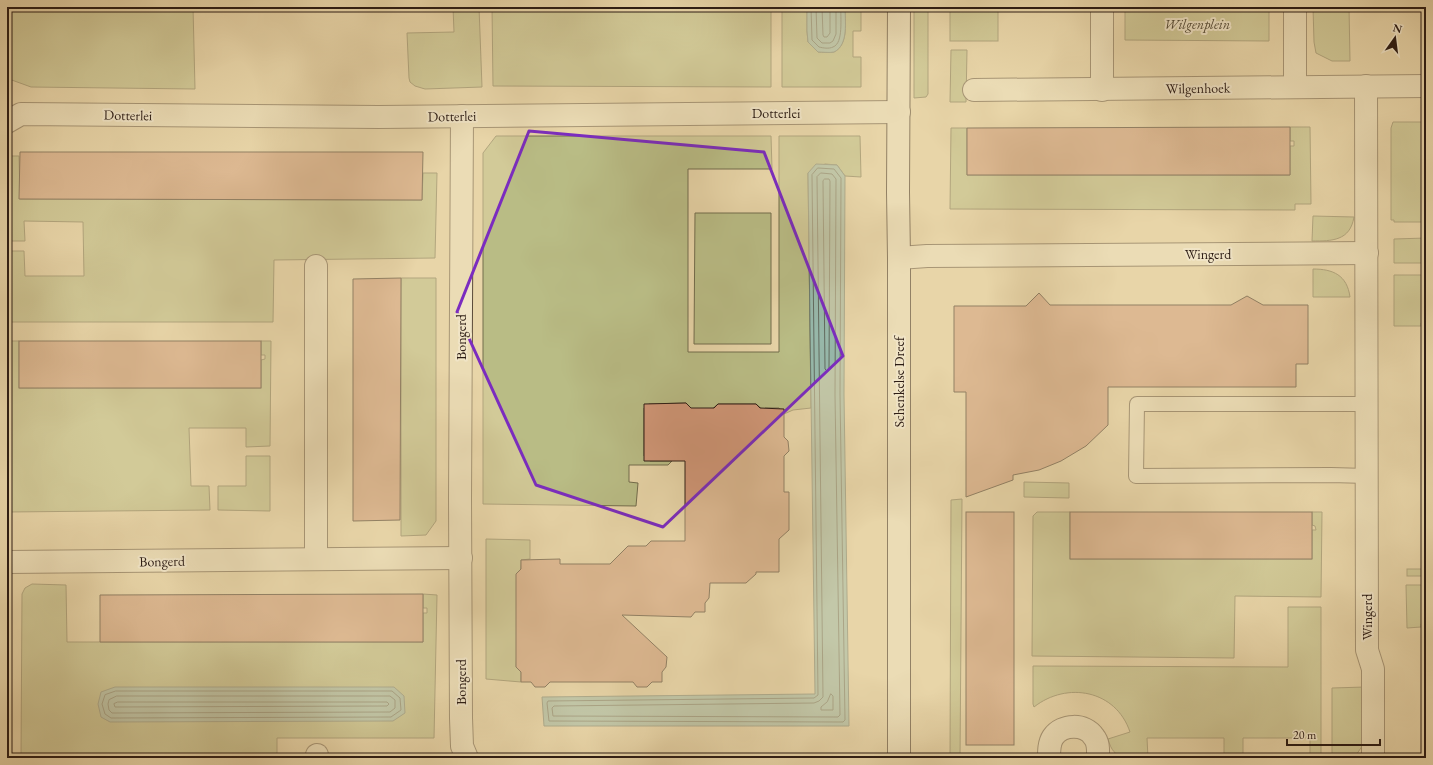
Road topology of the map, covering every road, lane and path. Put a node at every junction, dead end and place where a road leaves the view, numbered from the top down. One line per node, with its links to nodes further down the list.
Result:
1 (899, 7): 9 (street, Schenkelse Dreef)
2 (1102, 7): 8 (street)
3 (1295, 7): 6 (street)
4 (1366, 86): 5 (street, Wilgenhoek); 6 (street, Wilgenhoek); 12 (street)
5 (1426, 86)
6 (1295, 87): 8 (street, Wilgenhoek)
7 (974, 90): 8 (street, Wilgenhoek)
8 (1102, 90)
9 (899, 112): 10 (street, Dotterlei); 13 (street, Schenkelse Dreef)
10 (462, 116): 11 (street, Dotterlei); 17 (street, Bongerd)
11 (7, 122)
12 (1367, 253): 13 (street, Wingerd); 15 (street, Wingerd)
13 (899, 258): 21 (street, Schenkelse Dreef)
14 (316, 266): 18 (street)
15 (1367, 404): 16 (street, Wingerd); 16 (lane)
16 (1367, 476): 24 (street, Wingerd)
17 (461, 558): 18 (street, Bongerd); 20 (street, Bongerd)
18 (316, 559): 19 (street, Bongerd)
19 (7, 562)
20 (467, 758)
21 (899, 758)
22 (1049, 758): 23 (street)
23 (1098, 758)
24 (1372, 758)

